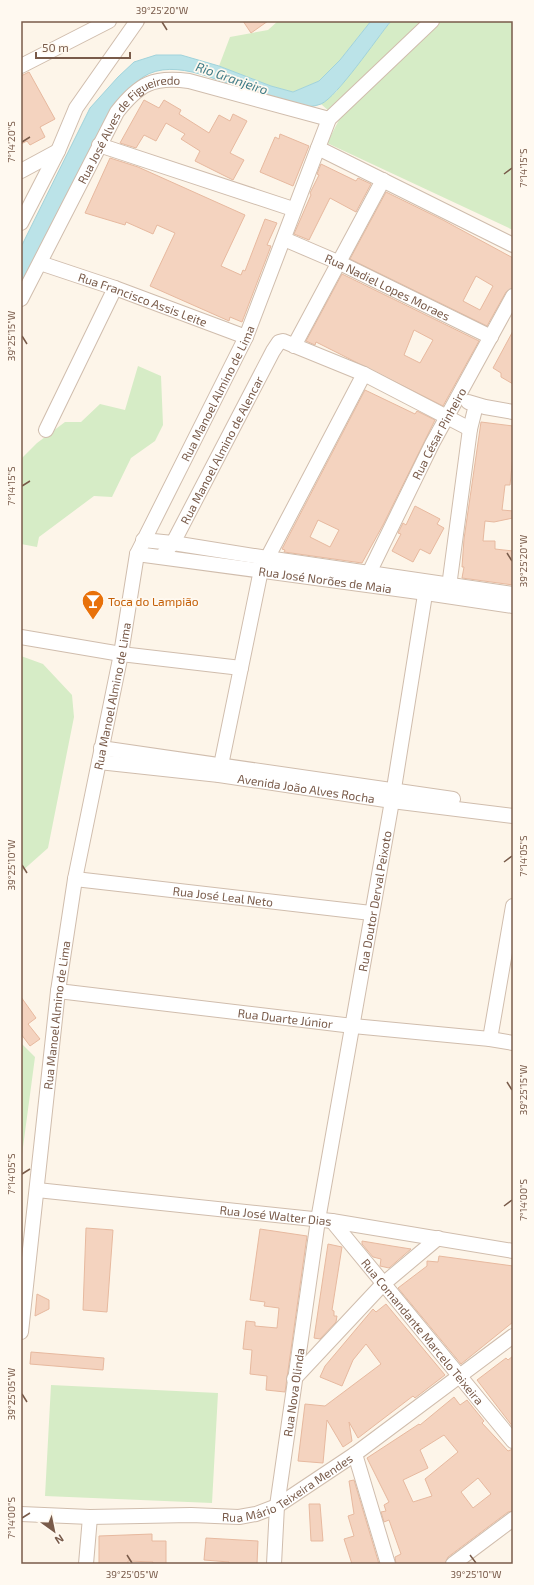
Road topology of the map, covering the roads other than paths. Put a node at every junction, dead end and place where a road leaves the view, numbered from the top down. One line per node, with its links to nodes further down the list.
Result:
1 (110, 21): 4 (street)
2 (137, 21): 8 (street)
3 (432, 21): 5 (street, Rua Manoel Almino de Lima)
4 (21, 66)
5 (329, 119): 6 (street, Rua José Alves de Figueiredo); 7 (street, Rua Manoel Almino de Lima)
6 (99, 145): 12 (street); 17 (street, Rua José Alves de Figueiredo)
7 (318, 148): 10 (street); 12 (street, Rua Manoel Almino de Lima)
8 (58, 151): 9 (street); 13 (street)
9 (21, 172)
10 (383, 180): 15 (street); 16 (street)
11 (21, 202): 13 (street)
12 (293, 209): 14 (street, Rua Manoel Almino de Lima)
13 (23, 220)
14 (284, 239): 16 (street, Rua Nadiel Lopes Moraes); 21 (street, Rua Manoel Almino de Lima)
15 (513, 245)
16 (340, 262): 22 (street, Rua Nadiel Lopes Moraes); 23 (street)
17 (40, 263): 18 (street, Rua Francisco Assis Leite); 20 (street, Rua José Alves de Figueiredo)
18 (115, 288): 21 (street, Rua Francisco Assis Leite); 30 (street)
19 (513, 296): 22 (street, Rua César Pinheiro)
20 (21, 299)
21 (246, 337): 31 (street, Rua Manoel Almino de Lima)
22 (490, 337): 25 (street, Rua César Pinheiro)
23 (294, 346): 24 (street); 32 (street, Rua Manoel Almino de Alencar)
24 (364, 374): 28 (street); 35 (street)
25 (458, 398): 26 (street); 28 (street, Rua César Pinheiro)
26 (476, 405): 27 (street); 29 (street)
27 (513, 412)
28 (447, 417): 29 (street); 36 (street, Rua César Pinheiro)
29 (470, 429): 38 (street)
30 (46, 430)
31 (143, 540): 32 (street, Rua José Norões de Maia); 33 (street, Rua Manoel Almino de Lima)
32 (172, 543): 34 (street, Rua Manoel Almino de Alencar); 35 (street, Rua José Norões de Maia)
33 (137, 554): 34 (street, Rua José Norões de Maia); 42 (street, Rua Manoel Almino de Lima)
34 (162, 556): 35 (street, Rua José Norões de Maia)
35 (264, 564): 36 (street, Rua José Norões de Maia); 37 (street, Rua José Norões de Maia); 43 (street)
36 (369, 573): 37 (street, Rua José Norões de Maia)
37 (427, 587): 38 (street, Rua José Norões de Maia); 46 (street, Rua Doutor Derval Peixoto)
38 (448, 591): 39 (street, Rua José Norões de Maia); 40 (street, Rua José Norões de Maia)
39 (513, 594)
40 (513, 606)
41 (21, 638): 42 (street)
42 (121, 654): 43 (street); 44 (street, Rua Manoel Almino de Lima)
43 (241, 668): 45 (street)
44 (100, 755): 45 (street, Avenida João Alves Rocha); 49 (street, Rua Manoel Almino de Lima)
45 (220, 770): 46 (street, Avenida João Alves Rocha)
46 (392, 796): 47 (street, Avenida João Alves Rocha); 48 (street, Avenida João Alves Rocha); 51 (street, Rua Doutor Derval Peixoto)
47 (513, 808)
48 (513, 816)
49 (74, 879): 51 (street, Rua José Leal Neto); 52 (street, Rua Manoel Almino de Lima)
50 (513, 906): 54 (street)
51 (371, 913): 53 (street, Rua Doutor Derval Peixoto)
52 (58, 991): 53 (street, Rua Duarte Júnior); 56 (street, Rua Manoel Almino de Lima)
53 (353, 1026): 54 (street, Rua Duarte Júnior); 57 (street, Rua Doutor Derval Peixoto)
54 (490, 1039): 55 (street, Rua Duarte Júnior)
55 (513, 1043)
56 (37, 1190): 57 (street, Rua José Walter Dias); 61 (street, Rua Manoel Almino de Lima)
57 (325, 1221): 58 (street, Rua José Walter Dias); 60 (street, Rua Comandante Marcelo Teixeira); 64 (street, Rua Nova Olinda)
58 (438, 1238): 59 (street, Rua José Walter Dias); 60 (street)
59 (513, 1251)
60 (382, 1285): 63 (street, Rua Comandante Marcelo Teixeira); 64 (street)
61 (21, 1332)
62 (513, 1336): 63 (street, Rua Mário Teixeira Mendes)
63 (458, 1376): 65 (street, Rua Comandante Marcelo Teixeira); 66 (street, Rua Mário Teixeira Mendes)
64 (294, 1379): 67 (street, Rua Nova Olinda)
65 (513, 1441)
66 (355, 1454): 67 (street, Rua Mário Teixeira Mendes); 73 (street)
67 (277, 1506): 69 (street, Rua Mário Teixeira Mendes); 72 (street, Rua Nova Olinda)
68 (21, 1514): 69 (street, Rua Mário Teixeira Mendes)
69 (90, 1517): 71 (street)
70 (513, 1519): 74 (street)
71 (86, 1564)
72 (274, 1564)
73 (388, 1564)
74 (453, 1564)

